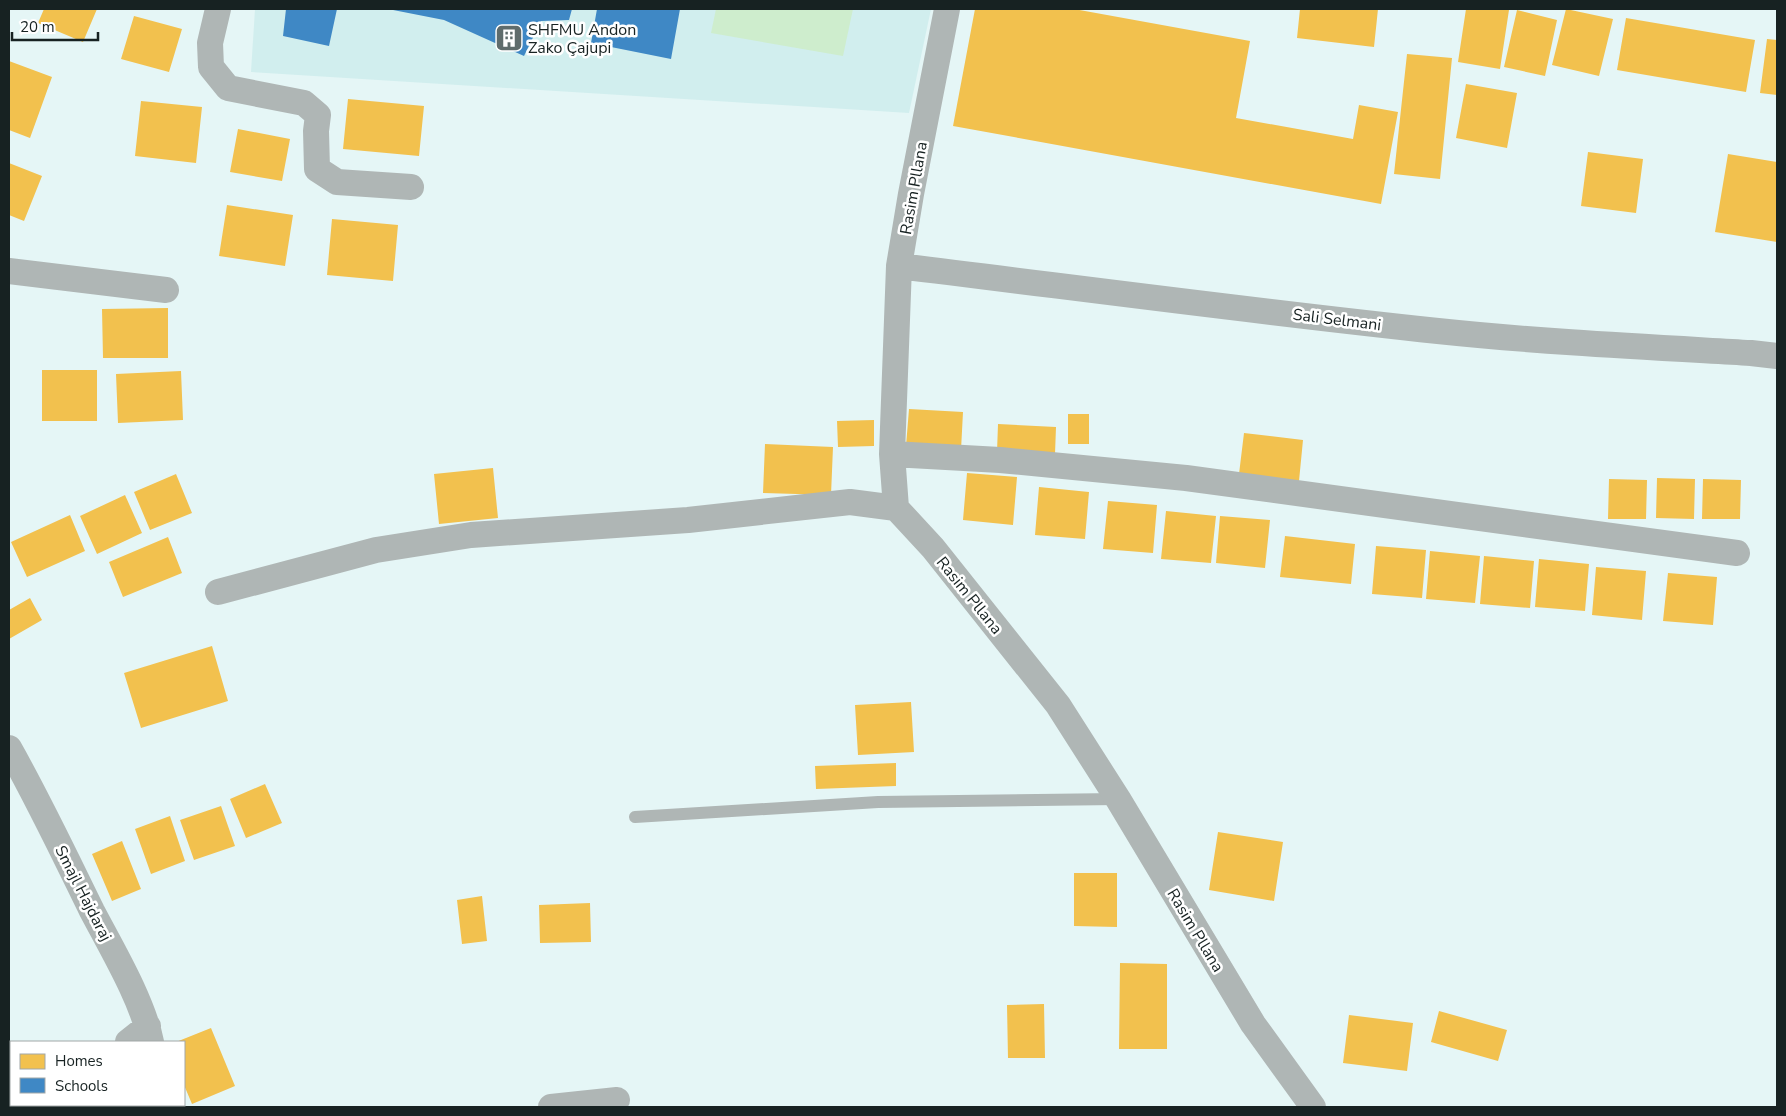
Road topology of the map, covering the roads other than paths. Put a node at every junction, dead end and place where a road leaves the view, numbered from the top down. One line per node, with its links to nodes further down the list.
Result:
1 (218, 9): 3 (street)
2 (947, 9): 4 (street, Rasim Pllana)
3 (411, 186)
4 (899, 266): 7 (street, Sali Selmani); 8 (street, Rasim Pllana)
5 (9, 271): 6 (street)
6 (166, 290)
7 (1777, 356)
8 (892, 454): 9 (street, Rasim Pllana); 10 (street)
9 (896, 508): 11 (street); 13 (street, Rasim Pllana)
10 (1737, 553)
11 (218, 592)
12 (9, 748): 15 (street, Smajl Hajdaraj)
13 (1118, 799): 14 (lane); 18 (street, Rasim Pllana)
14 (635, 817)
15 (142, 1037)
16 (617, 1100): 17 (street)
17 (551, 1107)
18 (1313, 1107)

